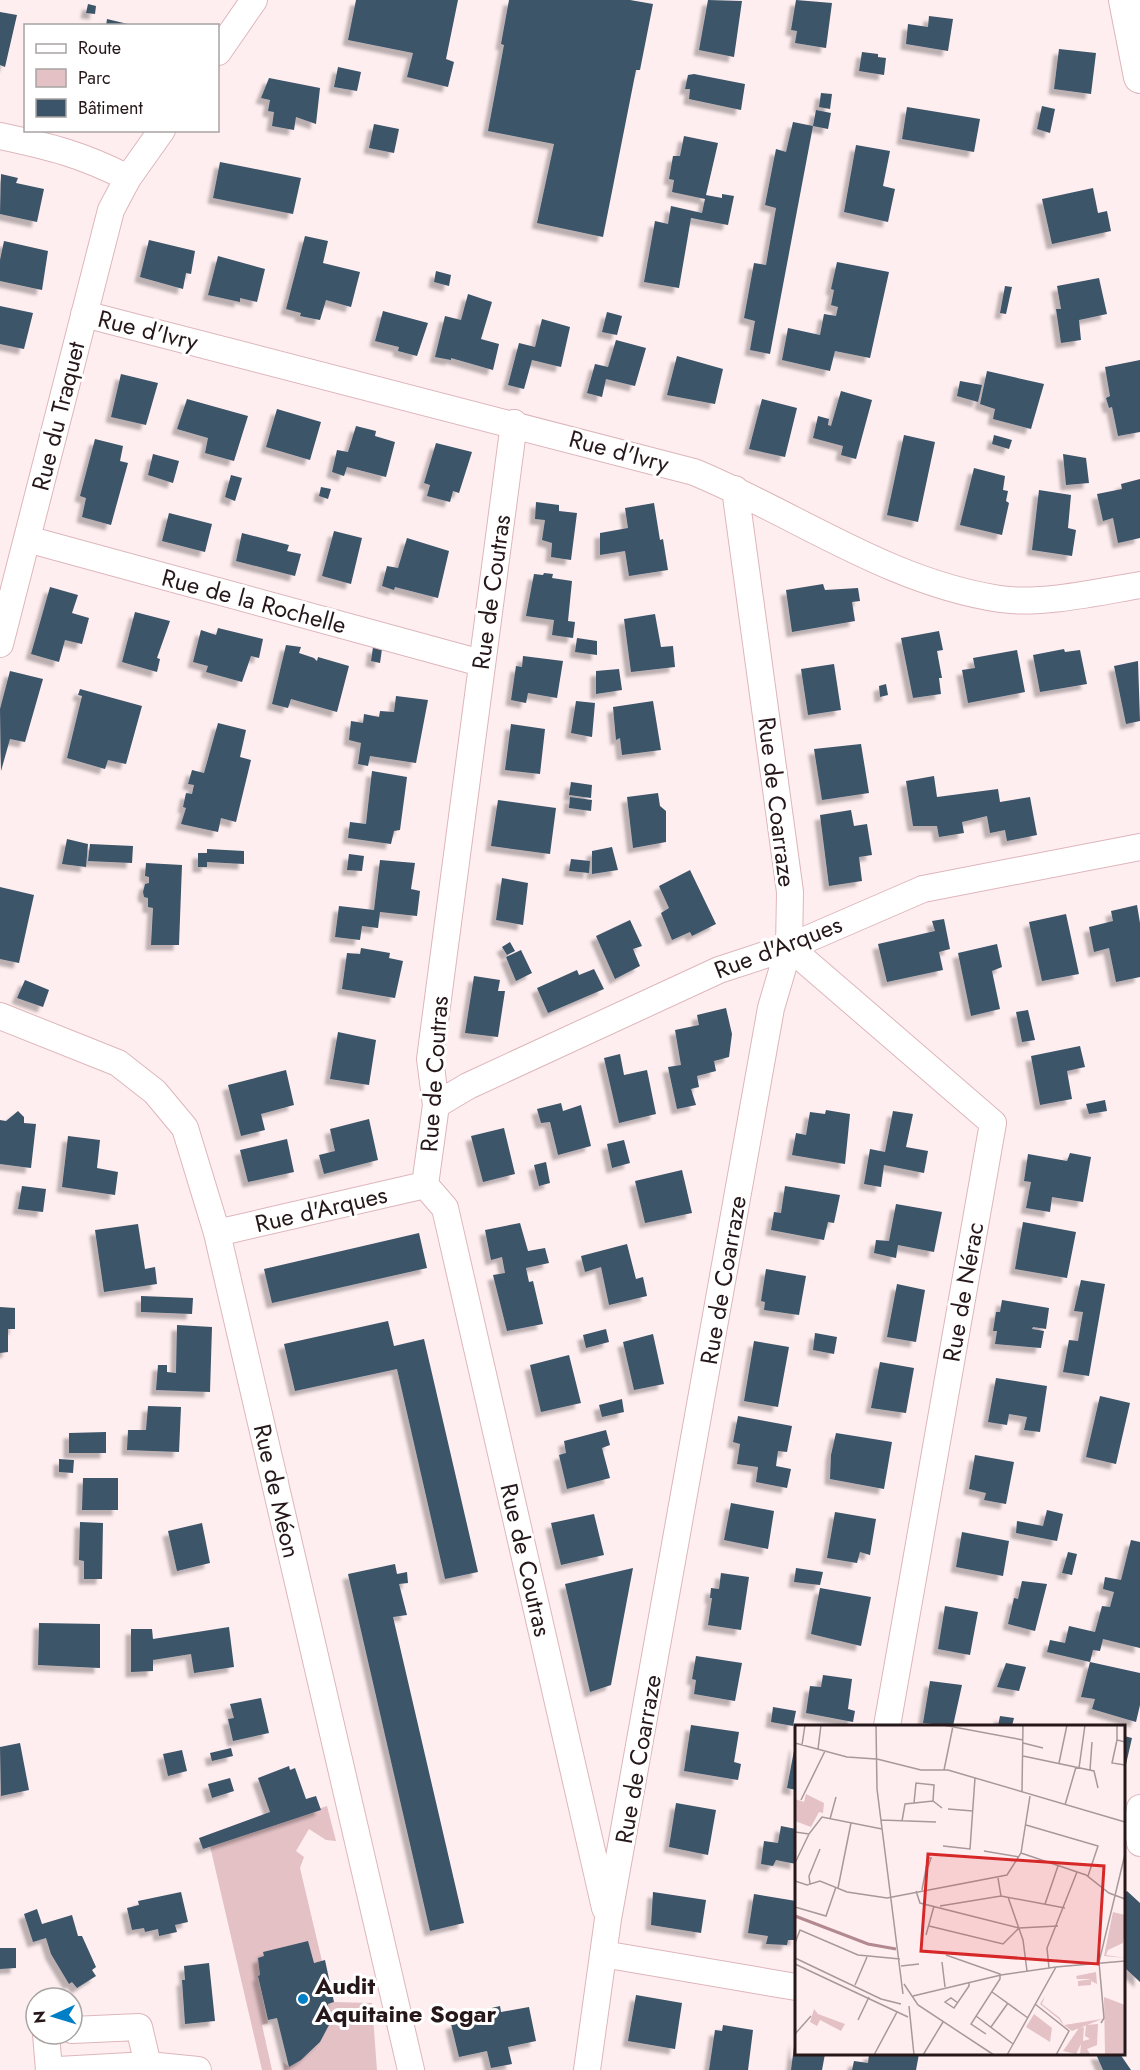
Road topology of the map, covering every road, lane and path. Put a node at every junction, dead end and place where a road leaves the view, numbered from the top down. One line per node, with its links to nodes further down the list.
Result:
1 (254, 0): 3 (street)
2 (1125, 0): 4 (street)
3 (219, 51)
4 (1140, 76)
5 (161, 132): 7 (street, Rue du Traquet)
6 (0, 136): 7 (street)
7 (128, 178): 8 (street, Rue du Traquet)
8 (84, 314): 9 (street, Rue d'Ivry); 11 (street, Rue du Traquet)
9 (514, 423): 10 (street, Rue d'Ivry); 14 (street, Rue de Coutras)
10 (735, 489): 12 (street, Rue d'Ivry); 16 (street, Rue de Coarraze)
11 (27, 539): 13 (street, Rue du Traquet); 14 (street, Rue de la Rochelle)
12 (1140, 585)
13 (0, 644)
14 (481, 663): 18 (street, Rue de Coutras)
15 (1140, 847): 16 (street, Rue d'Arques)
16 (789, 947): 18 (street, Rue d'Arques); 21 (street, Rue de Nérac); 24 (street, Rue de Coarraze)
17 (0, 1016): 20 (street, Rue de Méon)
18 (436, 1105): 19 (street, Rue de Coutras)
19 (425, 1185): 20 (street, Rue d'Arques); 24 (street, Rue de Coutras)
20 (217, 1233): 33 (street, Rue de Méon)
21 (887, 1725)
22 (1140, 1808): 23 (street)
23 (1140, 1843)
24 (608, 1919): 25 (street, Rue de Coarraze)
25 (603, 1954): 26 (street); 34 (street, Rue de Coarraze)
26 (795, 1987)
27 (84, 2029): 29 (street)
28 (47, 2046): 30 (street)
29 (148, 2065): 31 (street); 32 (street)
30 (49, 2070)
31 (58, 2070)
32 (198, 2070)
33 (411, 2070)
34 (587, 2070)

